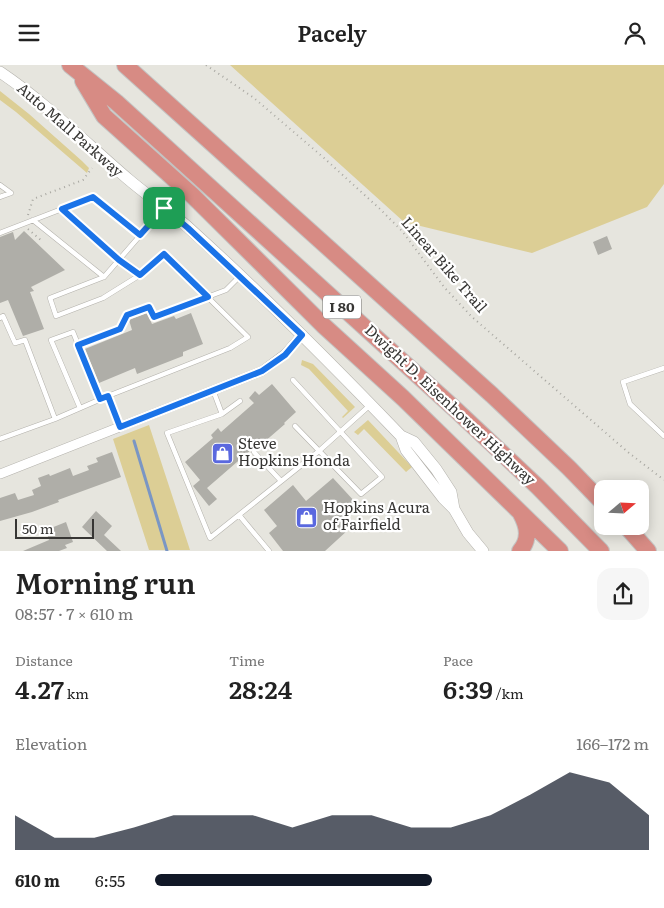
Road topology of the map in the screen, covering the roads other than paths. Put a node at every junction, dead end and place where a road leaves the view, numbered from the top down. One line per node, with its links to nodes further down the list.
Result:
1 (125, 65): 38 (highway, I 80)
2 (73, 68): 39 (highway); 46 (highway, Dwight D. Eisenhower Highway / I 80)
3 (0, 72): 6 (street, Auto Mall Parkway)
4 (0, 185): 5 (lane)
5 (0, 197)
6 (164, 208): 10 (lane); 13 (street, Auto Mall Parkway)
7 (62, 209): 8 (lane); 10 (lane); 11 (lane)
8 (33, 220): 9 (lane); 14 (lane)
9 (0, 233)
10 (140, 235): 11 (lane)
11 (119, 260): 12 (lane); 14 (lane)
12 (140, 275): 14 (lane); 15 (lane)
13 (240, 276): 15 (lane); 17 (street, Auto Mall Parkway)
14 (104, 277)
15 (208, 297): 18 (lane); 22 (lane)
16 (0, 318): 28 (lane)
17 (302, 335): 21 (street); 25 (street, Auto Mall Parkway)
18 (78, 345): 23 (lane); 26 (lane)
19 (664, 368): 32 (lane)
20 (293, 380): 31 (lane)
21 (212, 390): 27 (lane); 30 (street)
22 (108, 396): 23 (lane); 30 (lane)
23 (100, 399): 26 (lane)
24 (240, 401): 27 (lane)
25 (370, 405): 31 (lane); 43 (street, Auto Mall Parkway)
26 (80, 408): 28 (lane)
27 (222, 414): 40 (lane)
28 (55, 419): 33 (lane)
29 (295, 426): 34 (lane)
30 (120, 427): 36 (street)
31 (341, 431): 34 (lane); 34 (lane)
32 (664, 435)
33 (0, 439)
34 (319, 451): 37 (lane)
35 (254, 452): 37 (lane)
36 (0, 474)
37 (281, 481): 40 (lane)
38 (594, 494)
39 (517, 508): 44 (highway); 45 (highway)
40 (239, 515): 42 (lane)
41 (634, 535): 47 (highway)
42 (269, 551)
43 (483, 551)
44 (520, 551)
45 (560, 551)
46 (601, 551)
47 (648, 551)

